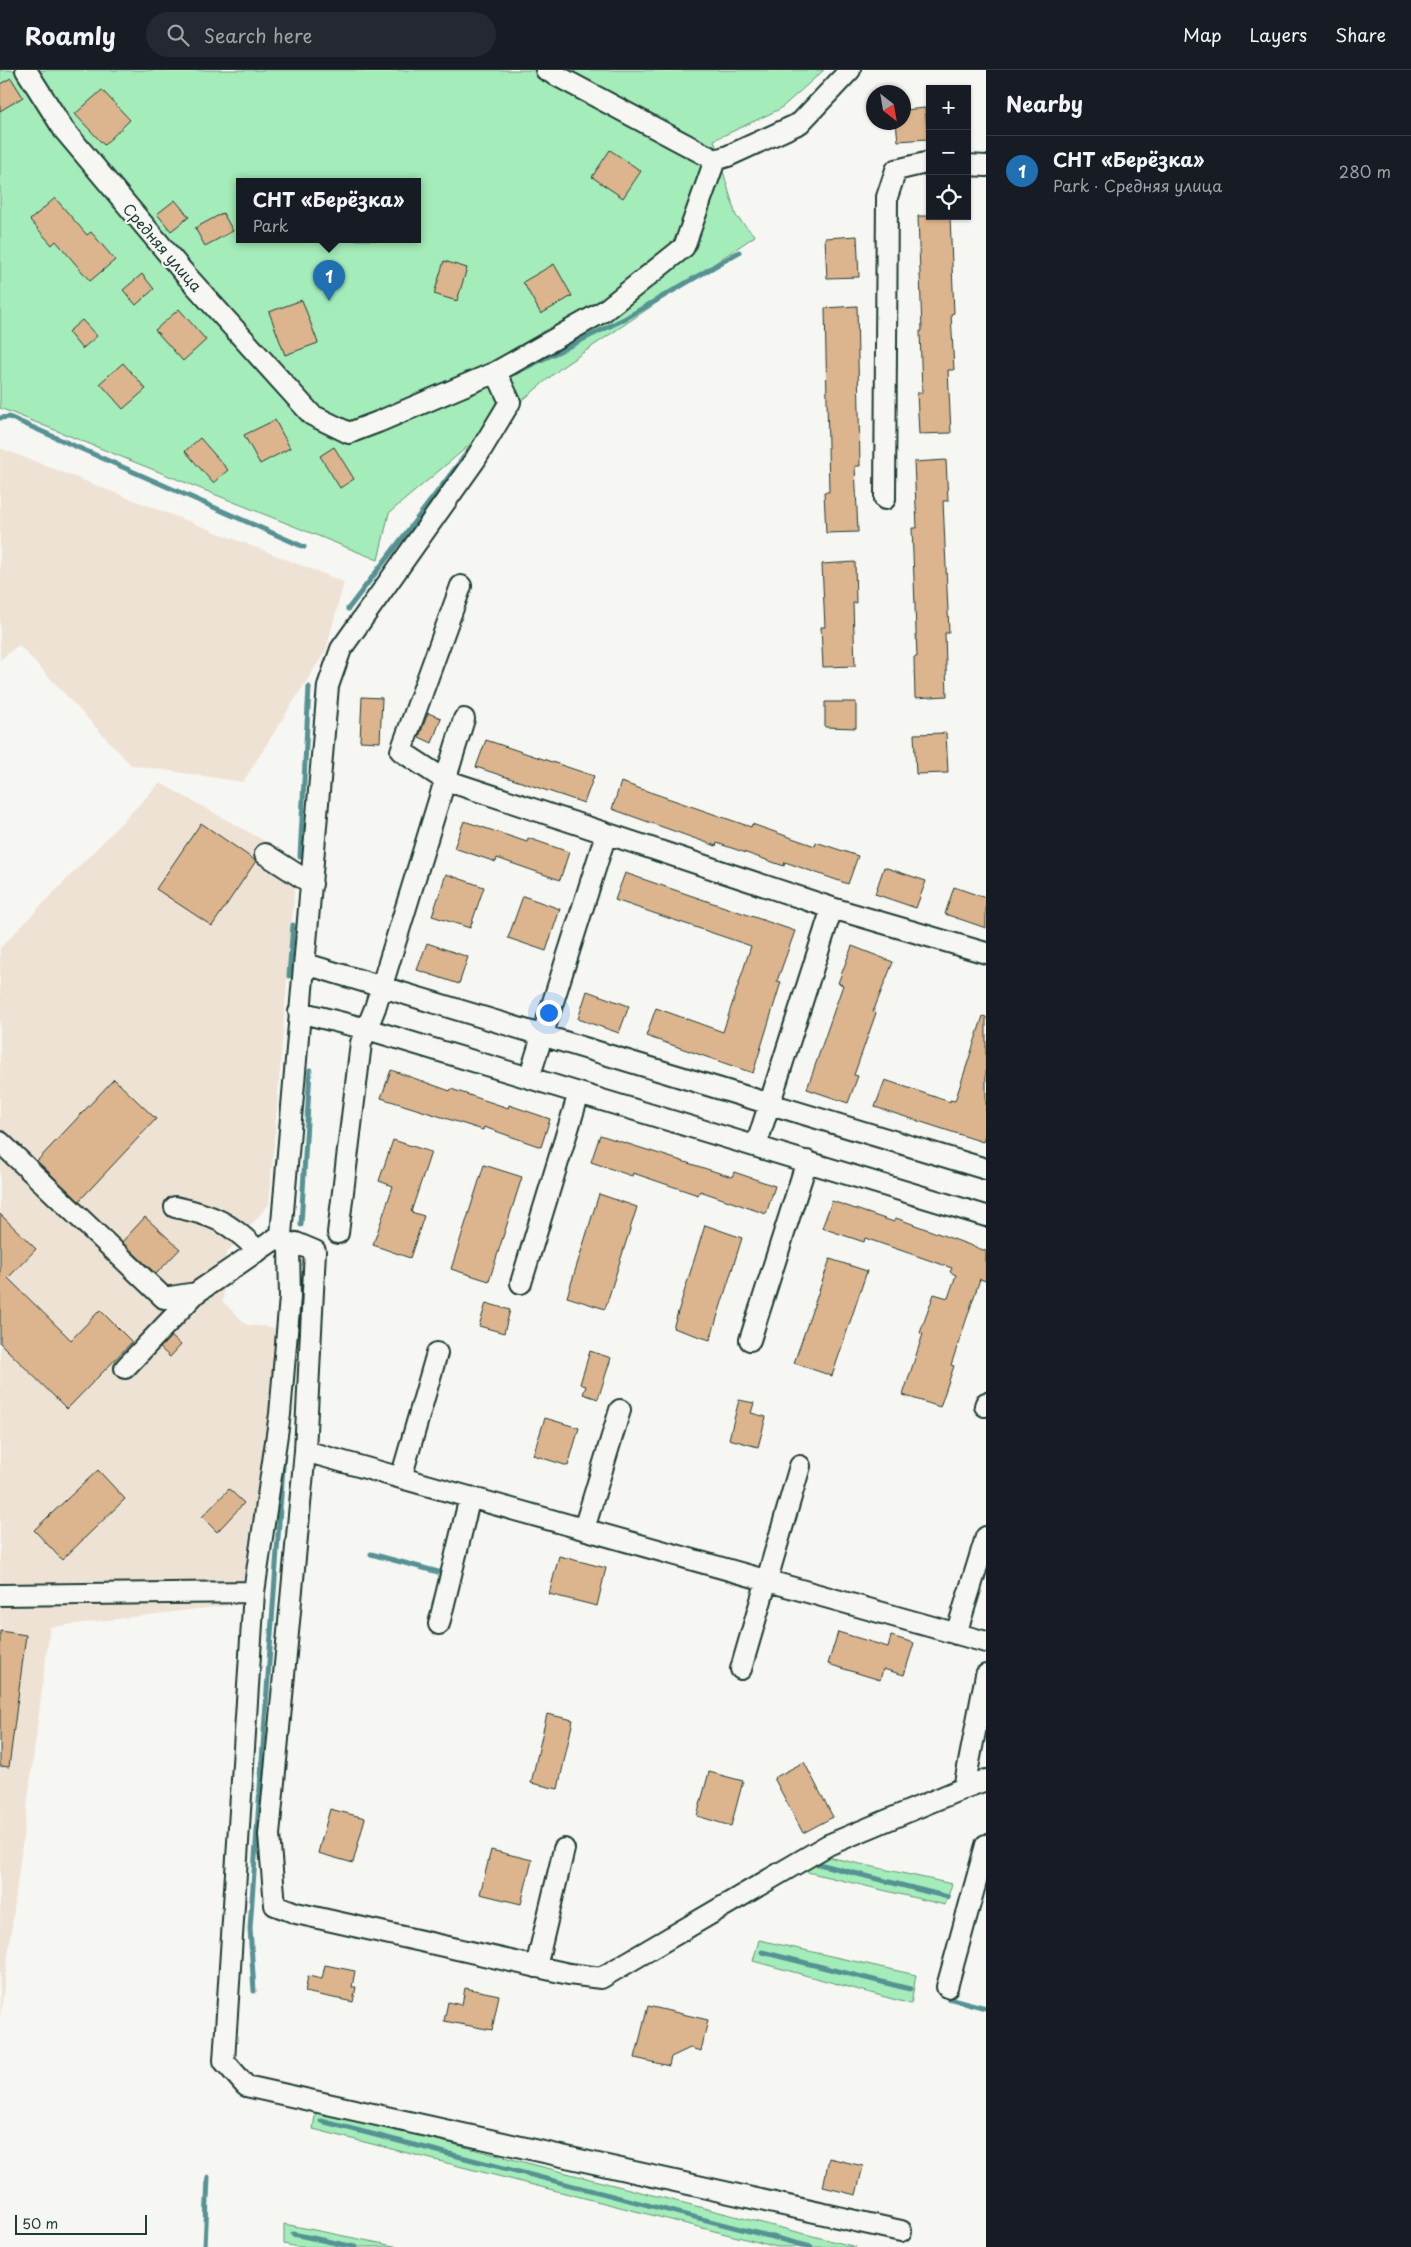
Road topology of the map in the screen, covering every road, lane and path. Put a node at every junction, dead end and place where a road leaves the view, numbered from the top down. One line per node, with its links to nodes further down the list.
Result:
1 (26, 70): 8 (street, Средняя улица)
2 (546, 70): 4 (street)
3 (850, 70): 4 (street)
4 (715, 160): 8 (street)
5 (926, 163): 9 (street)
6 (971, 165): 7 (street)
7 (986, 166)
8 (496, 372): 15 (street)
9 (885, 499)
10 (460, 586): 12 (street)
11 (464, 719): 12 (street)
12 (445, 780): 13 (street); 19 (street)
13 (606, 834): 16 (street); 22 (street)
14 (265, 854): 15 (street)
15 (312, 884): 18 (street)
16 (832, 908): 17 (street); 25 (street)
17 (986, 953)
18 (306, 964): 19 (street); 20 (street)
19 (381, 988): 21 (street); 22 (street)
20 (300, 1012): 21 (street); 33 (street)
21 (367, 1029): 23 (street); 32 (street)
22 (542, 1036): 23 (street); 25 (street)
23 (529, 1078): 24 (street)
24 (579, 1093): 27 (street); 35 (street)
25 (770, 1104): 27 (street); 29 (street)
26 (0, 1142): 36 (street)
27 (756, 1146): 28 (street)
28 (807, 1162): 31 (street); 37 (street)
29 (986, 1169)
30 (175, 1207): 34 (street)
31 (986, 1216)
32 (338, 1233)
33 (285, 1242): 34 (street); 41 (street); 48 (street)
34 (258, 1251): 36 (street)
35 (521, 1283)
36 (196, 1293): 39 (street)
37 (750, 1340)
38 (437, 1353): 43 (street)
39 (125, 1368)
40 (620, 1410): 45 (street)
41 (305, 1451): 43 (street); 59 (street)
42 (800, 1466): 47 (street)
43 (402, 1478): 44 (street)
44 (470, 1497): 45 (street); 50 (street)
45 (584, 1529): 47 (street)
46 (986, 1537): 51 (street)
47 (766, 1580): 51 (street); 53 (street)
48 (254, 1592): 49 (street); 61 (street)
49 (0, 1594)
50 (438, 1624)
51 (956, 1634): 52 (street)
52 (986, 1642)
53 (741, 1669)
54 (986, 1675): 56 (street)
55 (986, 1780): 56 (street)
56 (964, 1788): 59 (street)
57 (986, 1845): 60 (street)
58 (564, 1849): 59 (street)
59 (536, 1967)
60 (948, 1987)
61 (901, 2231)

